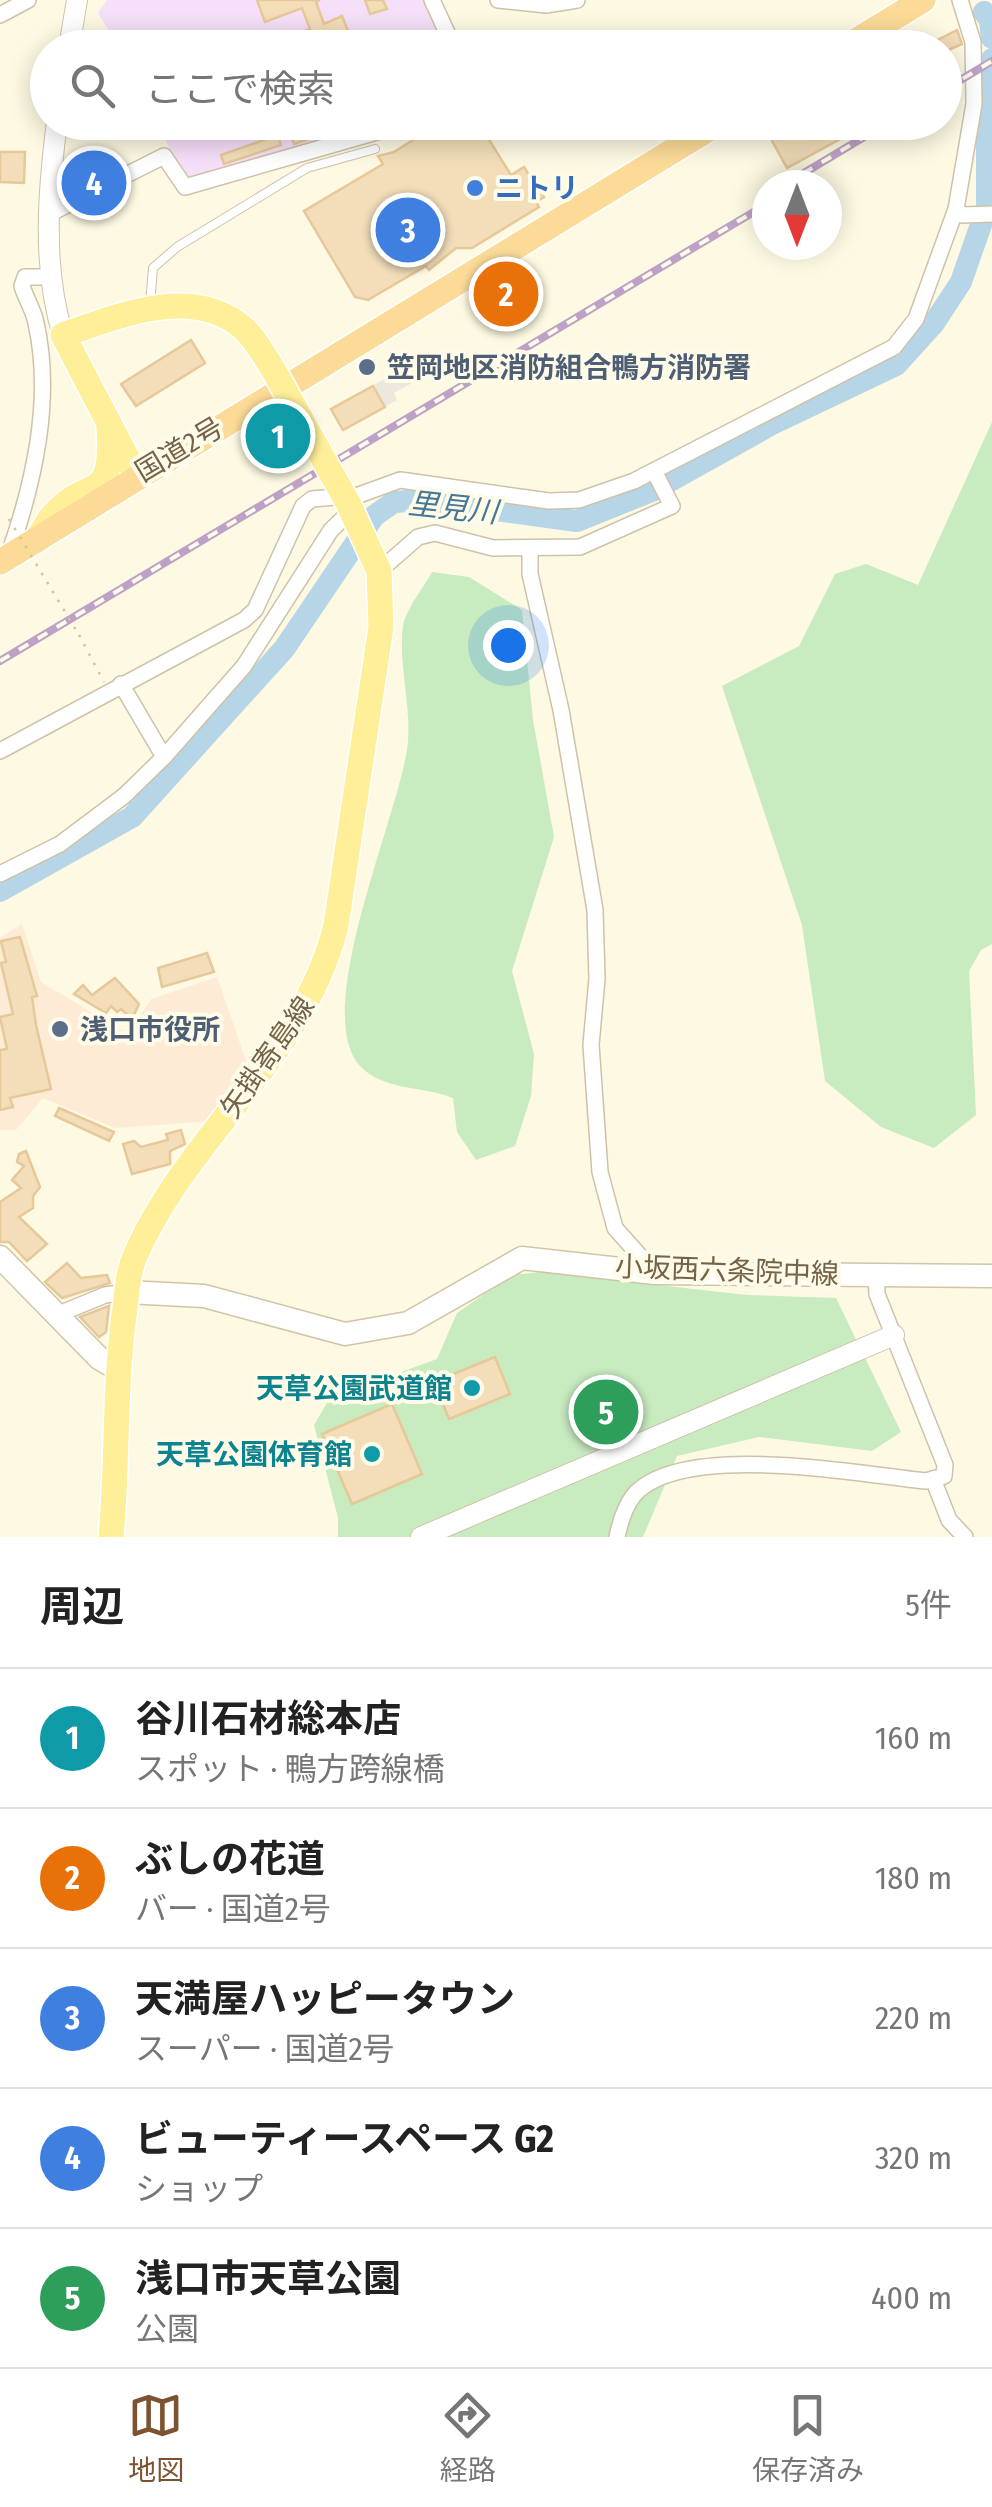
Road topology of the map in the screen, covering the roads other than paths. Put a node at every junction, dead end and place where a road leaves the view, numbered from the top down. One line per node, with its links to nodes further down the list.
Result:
1 (28, 0): 8 (street)
2 (432, 0): 10 (street)
3 (498, 0): 4 (street)
4 (577, 0)
5 (922, 0): 11 (highway)
6 (960, 0): 16 (street)
7 (70, 3): 9 (street)
8 (0, 15)
9 (69, 30)
10 (446, 30)
11 (873, 30)
12 (55, 140): 17 (street)
13 (349, 140): 17 (street)
14 (690, 140): 24 (highway, 国道2号)
15 (375, 150): 20 (lane)
16 (959, 212): 18 (street); 23 (street)
17 (49, 214): 19 (street)
18 (992, 214)
19 (52, 277): 21 (street); 28 (street)
20 (150, 311): 21 (main road); 25 (main road, 矢掛寄島線, bridge)
21 (63, 335): 22 (main road)
22 (109, 426): 24 (main road); 26 (main road)
23 (654, 470): 27 (street); 30 (street)
24 (136, 475): 26 (highway, 国道2号)
25 (352, 510): 29 (main road, 矢掛寄島線); 32 (street)
26 (36, 541): 28 (highway, 国道2号)
27 (530, 549): 29 (street); 35 (street)
28 (4, 559)
29 (376, 563): 38 (main road, 矢掛寄島線)
30 (115, 687): 31 (street); 32 (street)
31 (0, 751)
32 (164, 757): 33 (street)
33 (0, 874)
34 (0, 1257): 39 (main road)
35 (655, 1273): 36 (main road, 小坂西六条院中線); 38 (main road, 小坂西六条院中線)
36 (876, 1274): 37 (main road, 小坂西六条院中線); 40 (street)
37 (992, 1276)
38 (127, 1292): 39 (street); 41 (main road, 矢掛寄島線)
39 (59, 1314): 41 (main road)
40 (894, 1335): 42 (street); 44 (street)
41 (119, 1370): 43 (main road, 矢掛寄島線)
42 (933, 1479): 45 (street); 46 (street)
43 (111, 1537)
44 (421, 1537)
45 (617, 1537)
46 (966, 1537)

